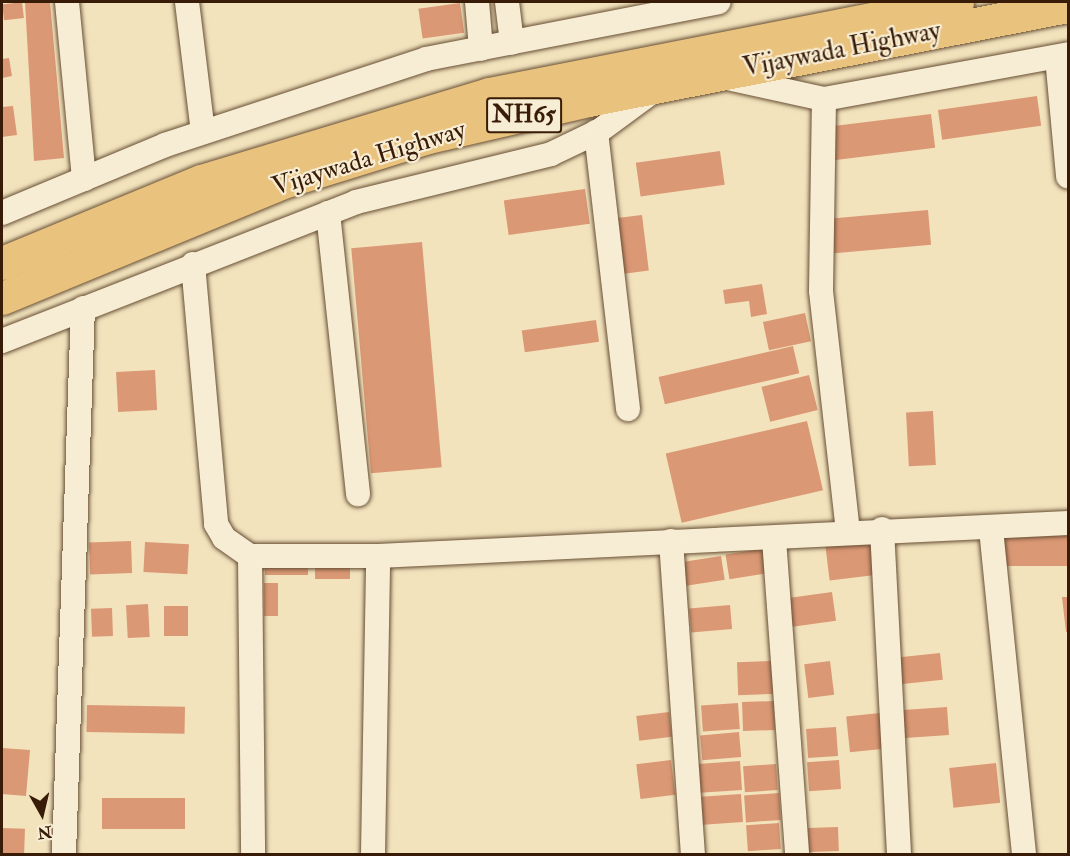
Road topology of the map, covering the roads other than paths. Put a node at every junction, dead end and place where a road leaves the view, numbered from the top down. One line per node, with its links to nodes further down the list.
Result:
1 (67, 2): 17 (street)
2 (187, 2): 14 (street)
3 (477, 2): 9 (street)
4 (507, 2): 8 (street)
5 (719, 2): 8 (street)
6 (957, 2): 20 (highway, Vijaywada Highway / NH65)
7 (1068, 6): 11 (highway, Vijaywada Highway / NH65)
8 (512, 43): 9 (street)
9 (481, 49): 14 (street)
10 (1063, 55): 13 (street); 16 (street)
11 (713, 75): 12 (highway, Vijaywada Highway / NH65); 13 (street)
12 (662, 85): 15 (street); 22 (highway, Vijaywada Highway / NH65)
13 (824, 99): 30 (street)
14 (203, 132): 17 (street)
15 (596, 132): 19 (street); 25 (street)
16 (1068, 176)
17 (84, 179): 18 (street)
18 (2, 213)
19 (328, 213): 21 (street); 26 (street)
20 (2, 263)
21 (193, 264): 23 (street); 33 (street)
22 (2, 298)
23 (83, 308): 24 (street); 35 (street)
24 (2, 341)
25 (628, 409)
26 (358, 494)
27 (1068, 523): 29 (street)
28 (882, 528): 29 (street); 30 (street); 40 (street)
29 (991, 528): 41 (street)
30 (848, 532): 31 (street)
31 (774, 539): 32 (street); 39 (street)
32 (671, 541): 34 (street); 38 (street)
33 (250, 556): 34 (street); 36 (street)
34 (378, 556): 37 (street)
35 (64, 855)
36 (253, 855)
37 (373, 855)
38 (693, 855)
39 (797, 855)
40 (899, 855)
41 (1024, 855)

